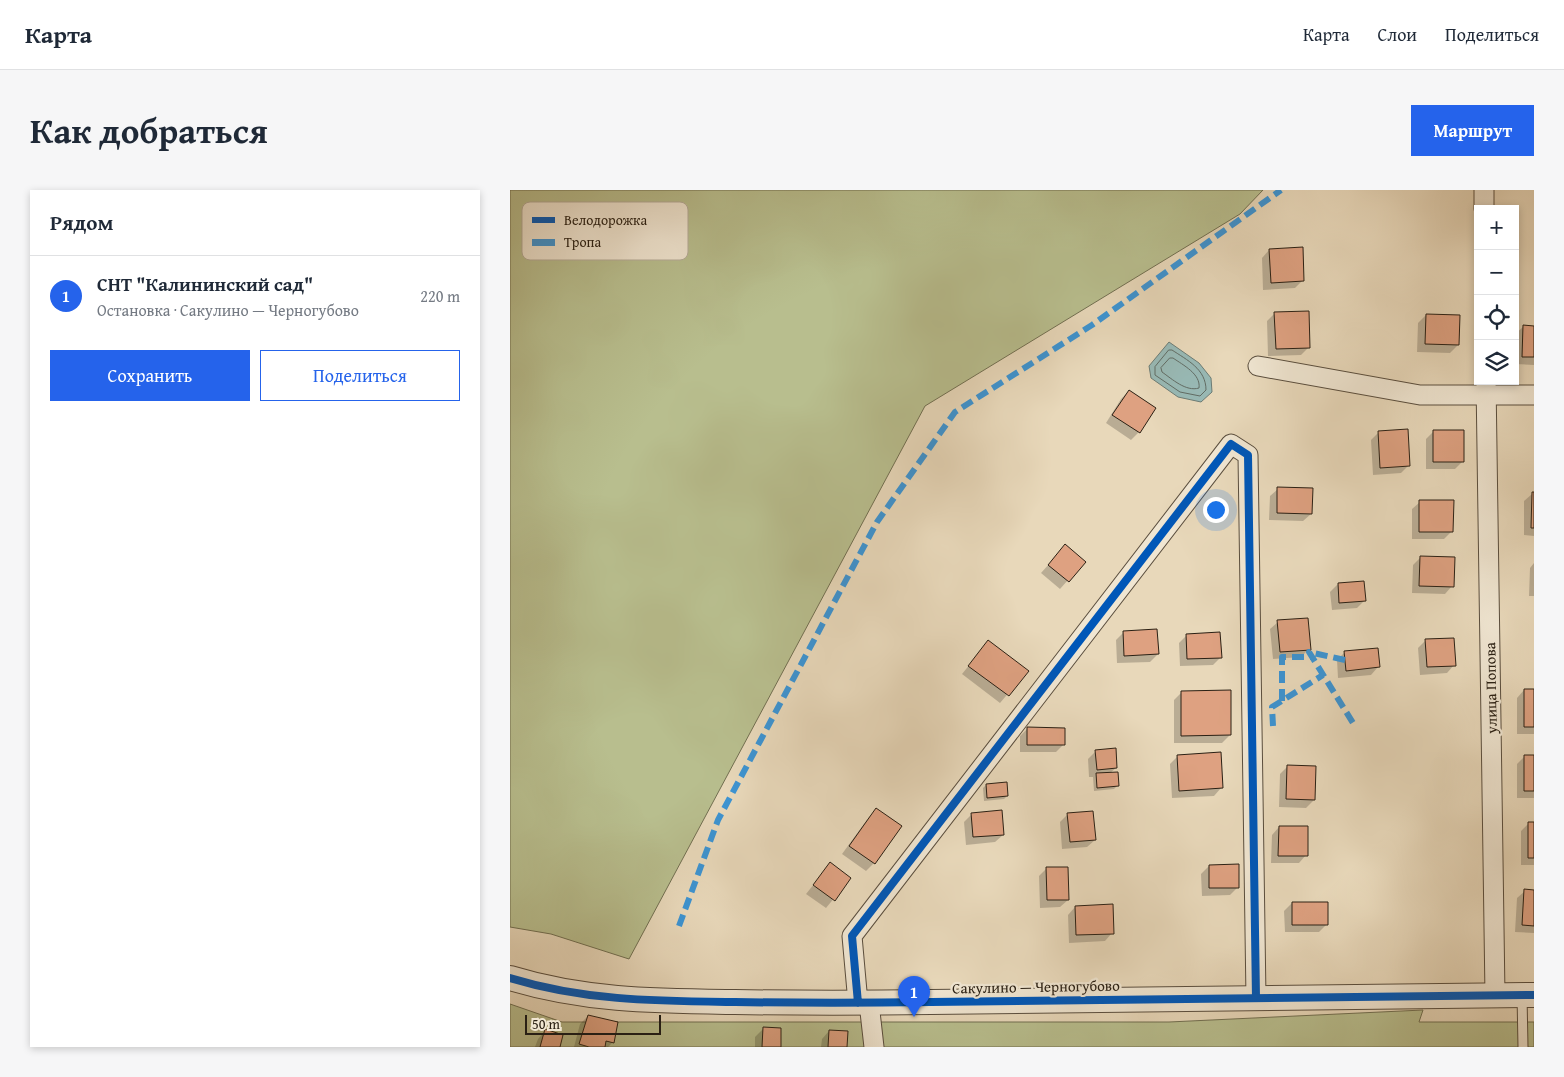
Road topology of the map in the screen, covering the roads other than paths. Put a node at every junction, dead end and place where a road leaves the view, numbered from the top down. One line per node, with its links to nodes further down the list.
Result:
1 (1484, 190): 2 (street)
2 (1484, 205)
3 (1258, 366): 4 (street)
4 (1487, 389): 5 (street); 7 (street, улица Попова)
5 (1534, 395)
6 (510, 978): 10 (street, Сакулино — Черногубово)
7 (1495, 995): 8 (street, Сакулино — Черногубово); 9 (street, Сакулино — Черногубово)
8 (1528, 995): 12 (lane)
9 (1256, 998): 10 (street, Сакулино — Черногубово); 10 (street)
10 (864, 1003): 11 (street)
11 (874, 1047)
12 (1523, 1047)

